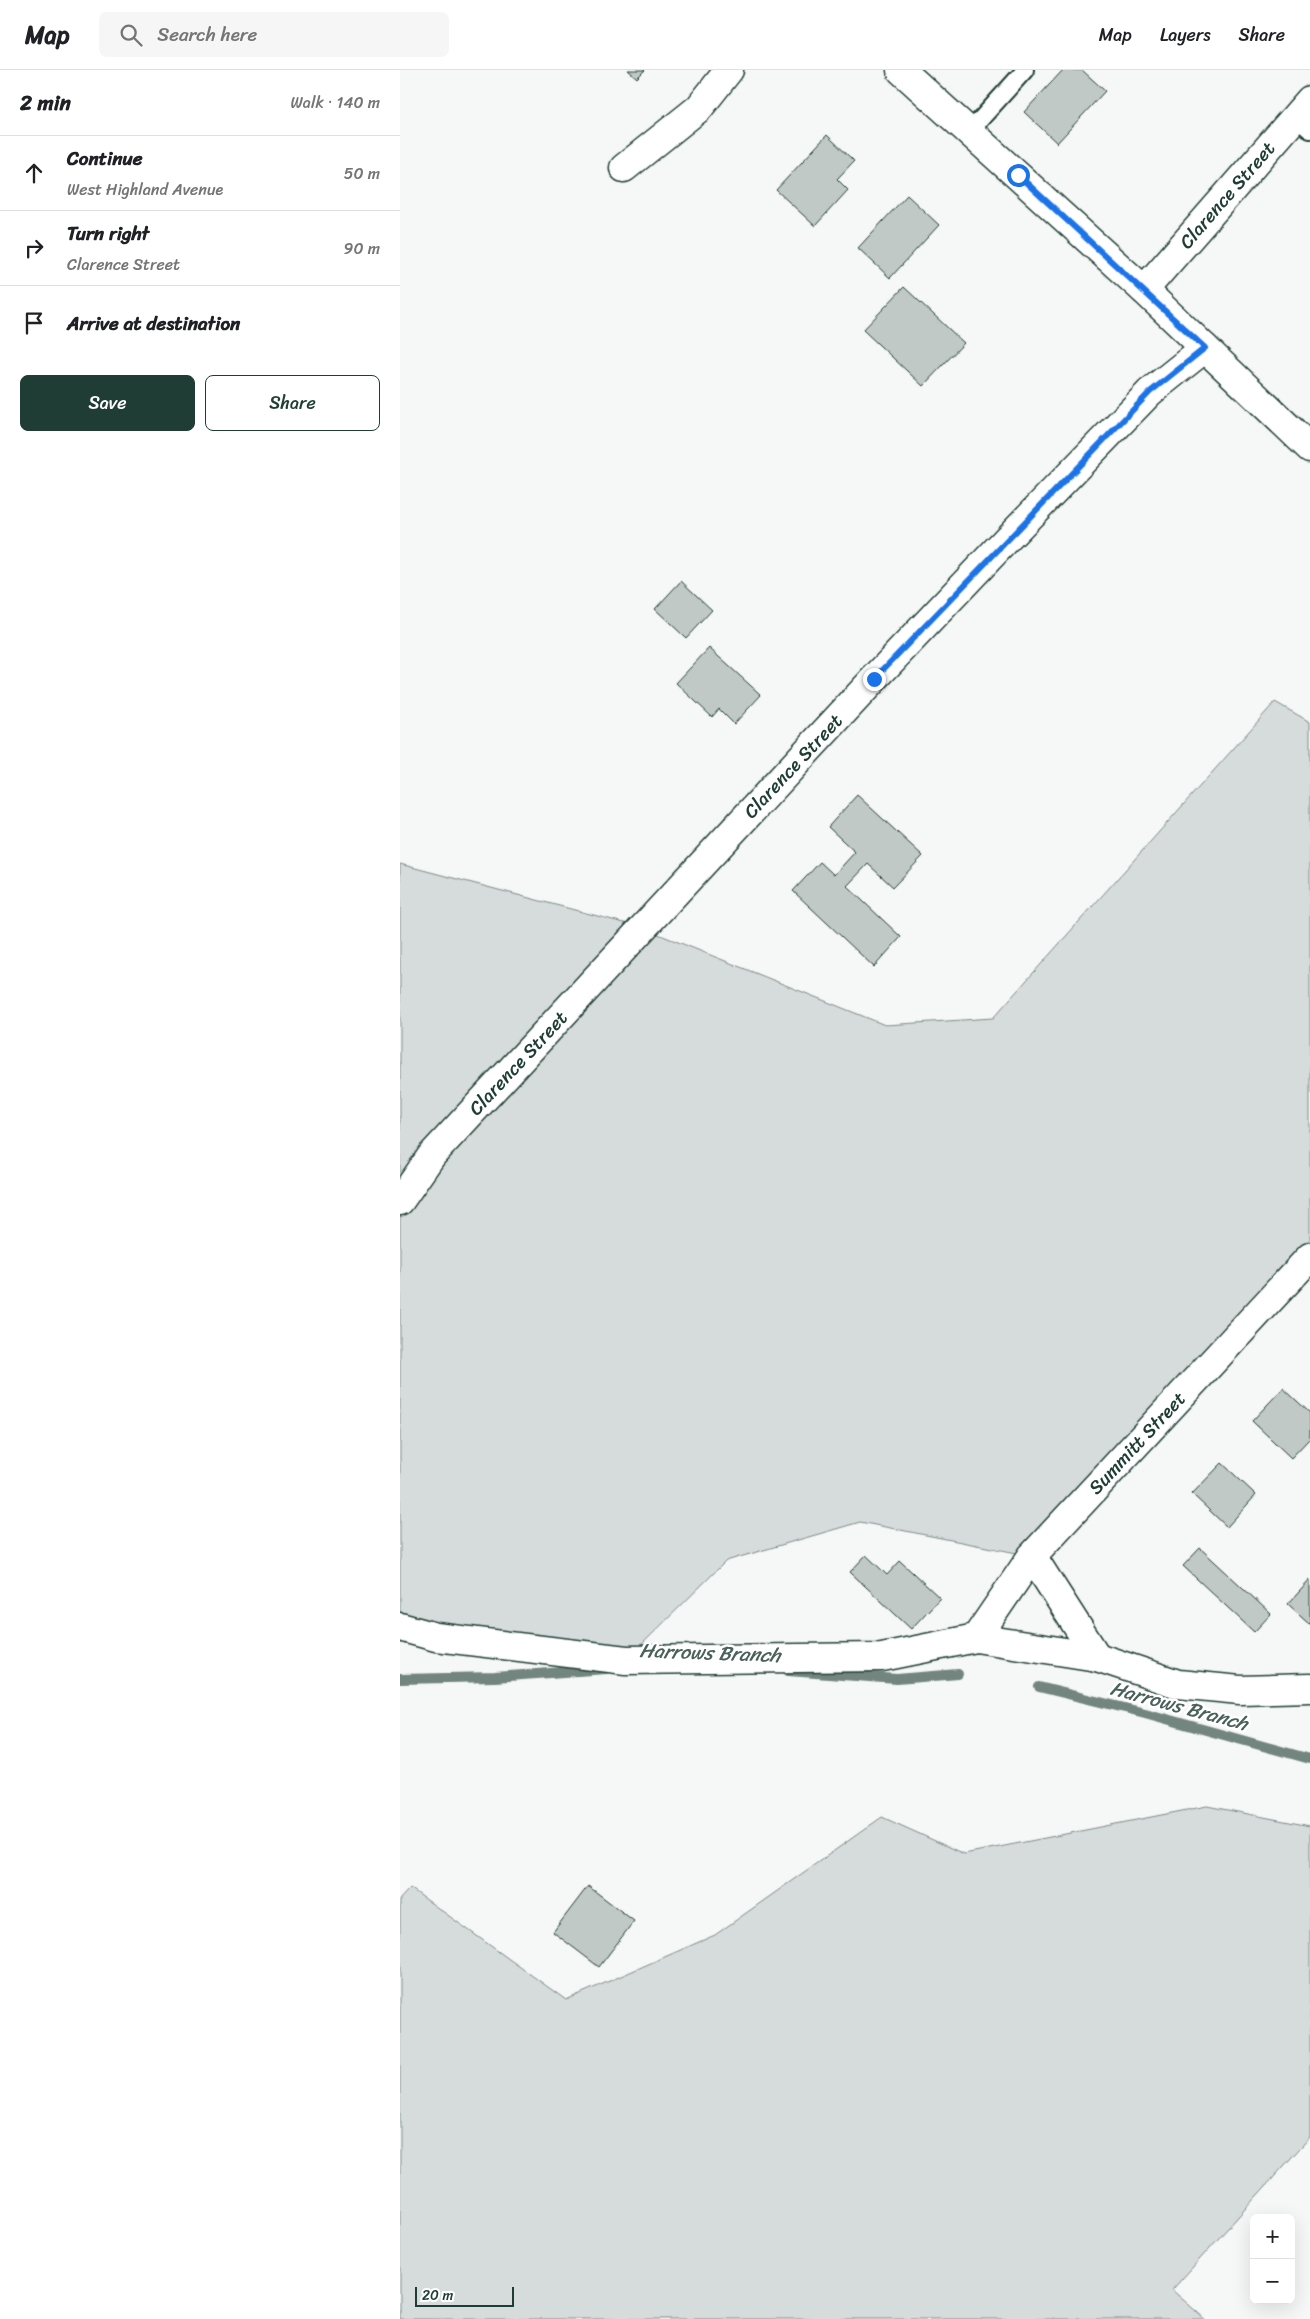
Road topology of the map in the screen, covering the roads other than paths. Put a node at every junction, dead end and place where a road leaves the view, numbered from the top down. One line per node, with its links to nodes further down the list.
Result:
1 (729, 70): 6 (street)
2 (901, 70): 5 (street)
3 (1026, 70): 5 (lane)
4 (1305, 115): 7 (street, Clarence Street)
5 (970, 131): 7 (street)
6 (624, 168)
7 (1144, 290): 8 (street)
8 (1205, 348): 9 (street); 10 (street, Clarence Street)
9 (1310, 448)
10 (400, 1202)
11 (1310, 1257): 12 (street, Summitt Street)
12 (1032, 1556): 14 (street, Summitt Street); 15 (street)
13 (400, 1628): 14 (street)
14 (976, 1638): 15 (street)
15 (1096, 1657): 16 (street)
16 (1310, 1688)

